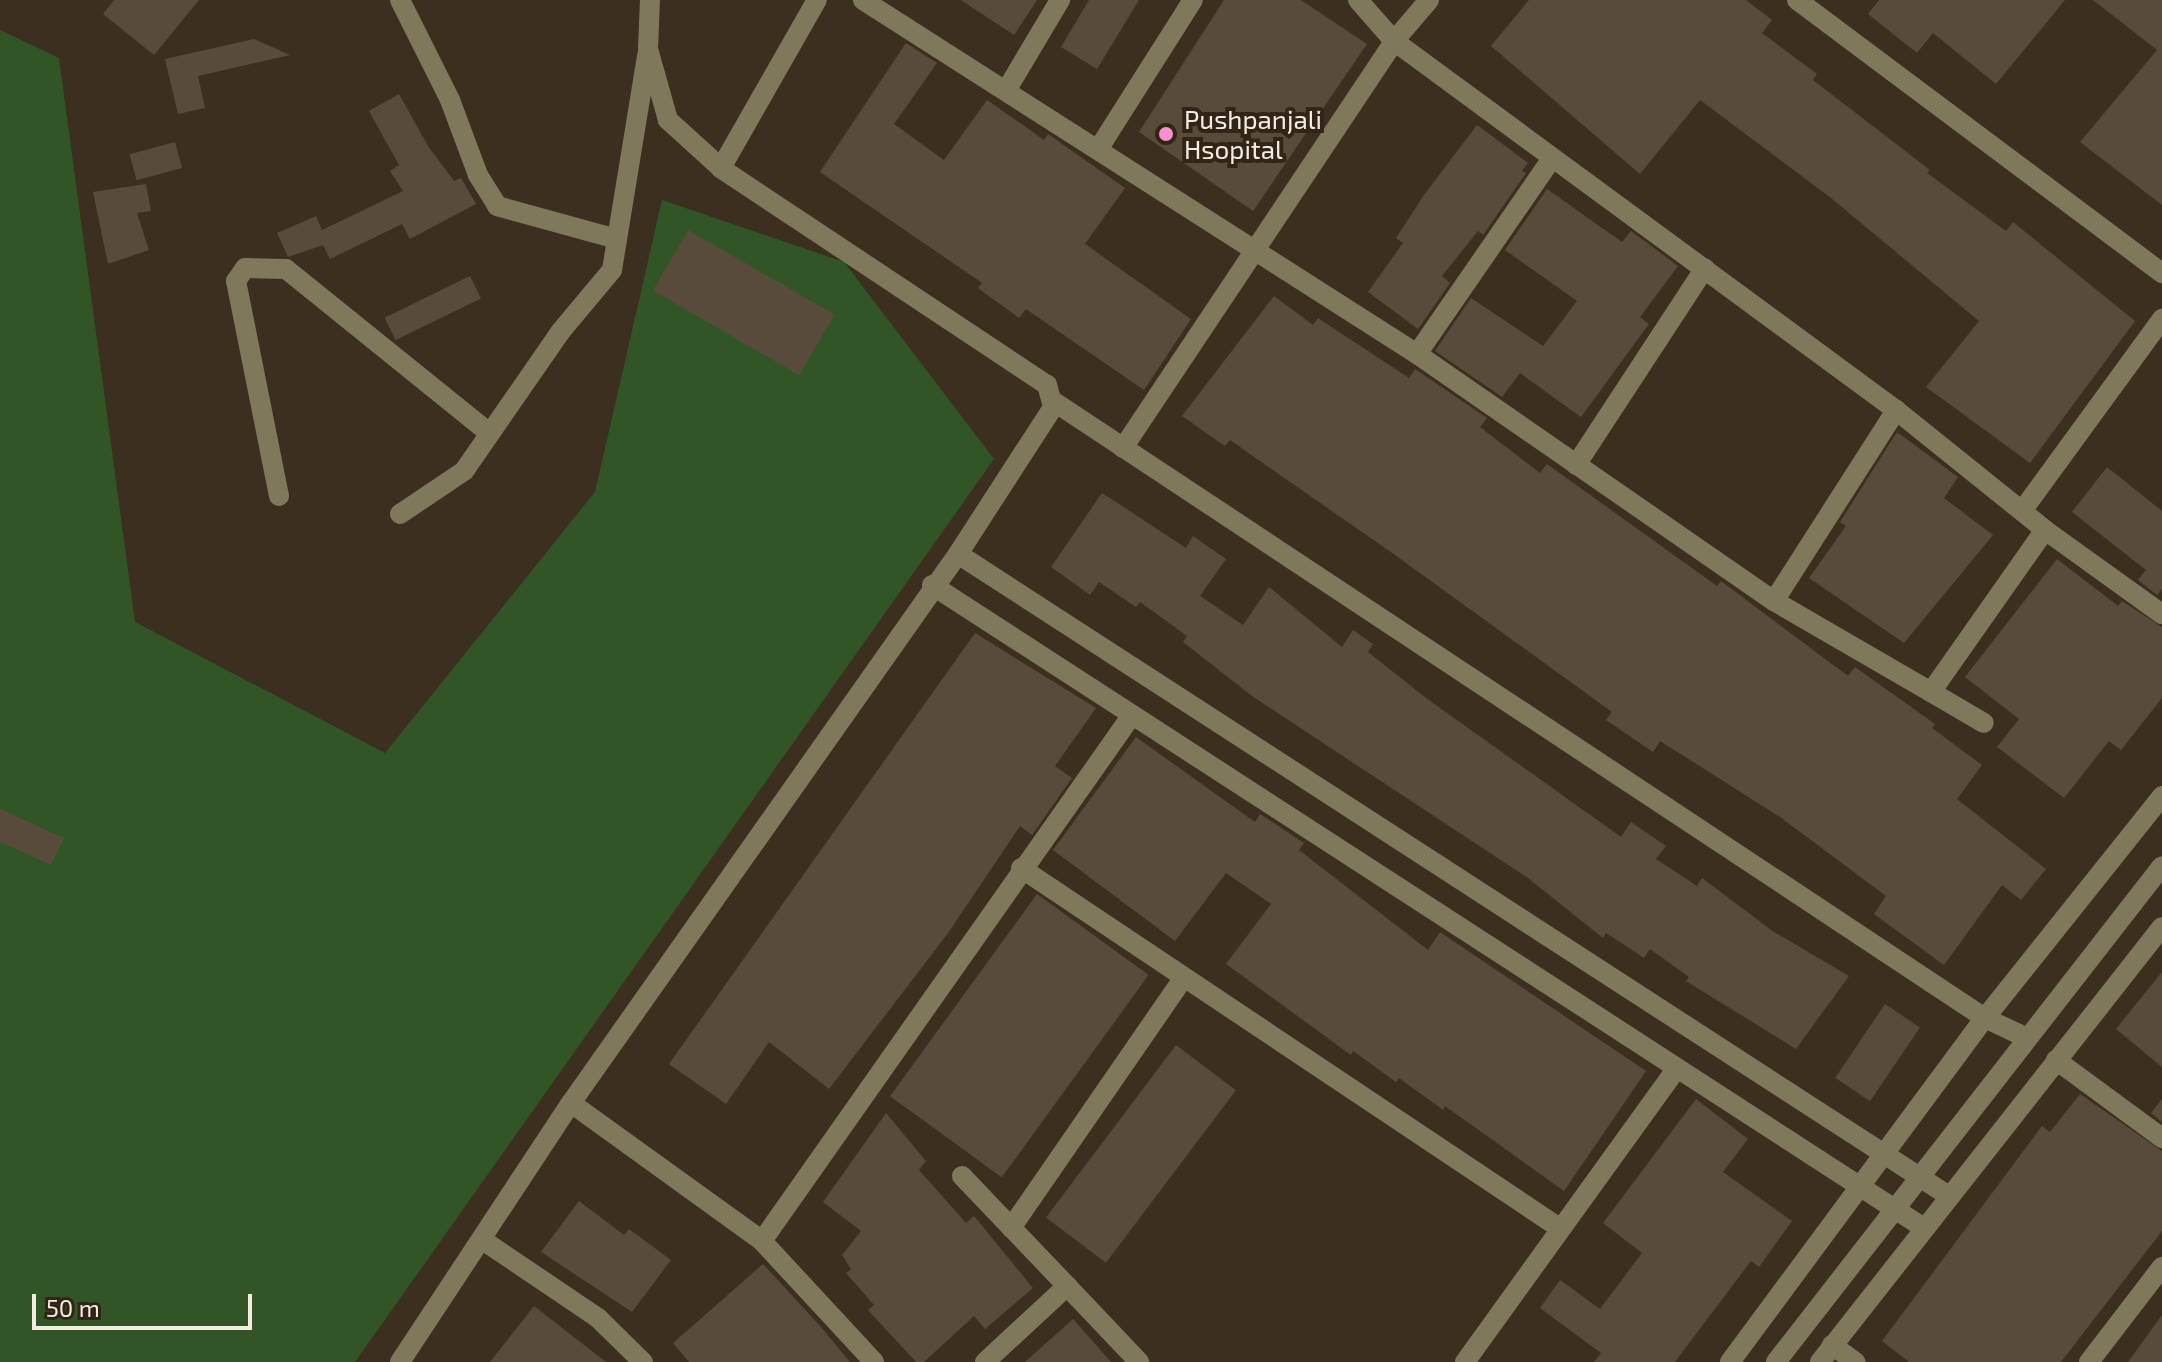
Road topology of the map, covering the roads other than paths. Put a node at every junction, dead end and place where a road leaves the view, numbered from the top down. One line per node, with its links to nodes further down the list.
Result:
1 (400, 0): 16 (street)
2 (650, 0): 11 (street)
3 (817, 0): 15 (street)
4 (863, 0): 12 (street)
5 (1060, 0): 12 (street)
6 (1193, 0): 13 (street)
7 (1358, 0): 10 (street)
8 (1429, 0): 10 (street)
9 (1797, 0): 19 (street)
10 (1394, 41): 14 (street); 17 (street)
11 (648, 49): 15 (street); 16 (street)
12 (1007, 89): 13 (street)
13 (1099, 148): 17 (street)
14 (1552, 158): 18 (street); 21 (street)
15 (721, 168): 22 (street)
16 (613, 238): 24 (street)
17 (1254, 253): 21 (street); 25 (street)
18 (1705, 268): 23 (street); 26 (street)
19 (2162, 273)
20 (2162, 319): 28 (street)
21 (1417, 354): 26 (street)
22 (1053, 401): 25 (street); 31 (street)
23 (1896, 410): 28 (street); 33 (street)
24 (489, 433): 27 (street); 29 (street)
25 (1123, 448): 43 (street)
26 (1576, 465): 33 (street)
27 (279, 496)
28 (2022, 511): 30 (street)
29 (400, 514)
30 (2045, 530): 34 (street); 35 (street)
31 (958, 554): 32 (street); 49 (street)
32 (932, 585): 36 (street); 47 (street)
33 (1774, 601): 35 (street)
34 (2162, 614)
35 (1931, 692): 37 (street)
36 (1132, 715): 40 (street); 46 (street)
37 (1984, 723)
38 (2162, 796): 43 (street)
39 (2162, 866): 44 (street)
40 (1021, 868): 42 (street); 59 (street)
41 (2162, 927): 45 (street)
42 (1183, 979): 55 (street); 56 (street)
43 (1985, 1018): 44 (street); 49 (street)
44 (2025, 1037): 51 (street)
45 (2056, 1060): 48 (street); 53 (street)
46 (1677, 1068): 52 (street); 55 (street)
47 (571, 1103): 58 (street); 59 (street)
48 (2162, 1138)
49 (1884, 1153): 51 (street); 52 (street)
50 (962, 1176): 56 (street)
51 (1917, 1176): 53 (street); 54 (street)
52 (1859, 1186): 54 (street); 69 (street)
53 (1949, 1196): 57 (street)
54 (1893, 1207): 57 (street); 70 (street)
55 (1558, 1227): 68 (street)
56 (1011, 1228): 61 (street)
57 (1924, 1228): 62 (street)
58 (484, 1241): 63 (street); 64 (street)
59 (762, 1241): 65 (street)
60 (2162, 1267): 72 (street)
61 (1067, 1286): 66 (street); 67 (street)
62 (1826, 1354): 71 (street)
63 (400, 1362)
64 (643, 1362)
65 (874, 1362)
66 (985, 1362)
67 (1139, 1362)
68 (1465, 1362)
69 (1730, 1362)
70 (1776, 1362)
71 (1855, 1362)
72 (2089, 1362)

